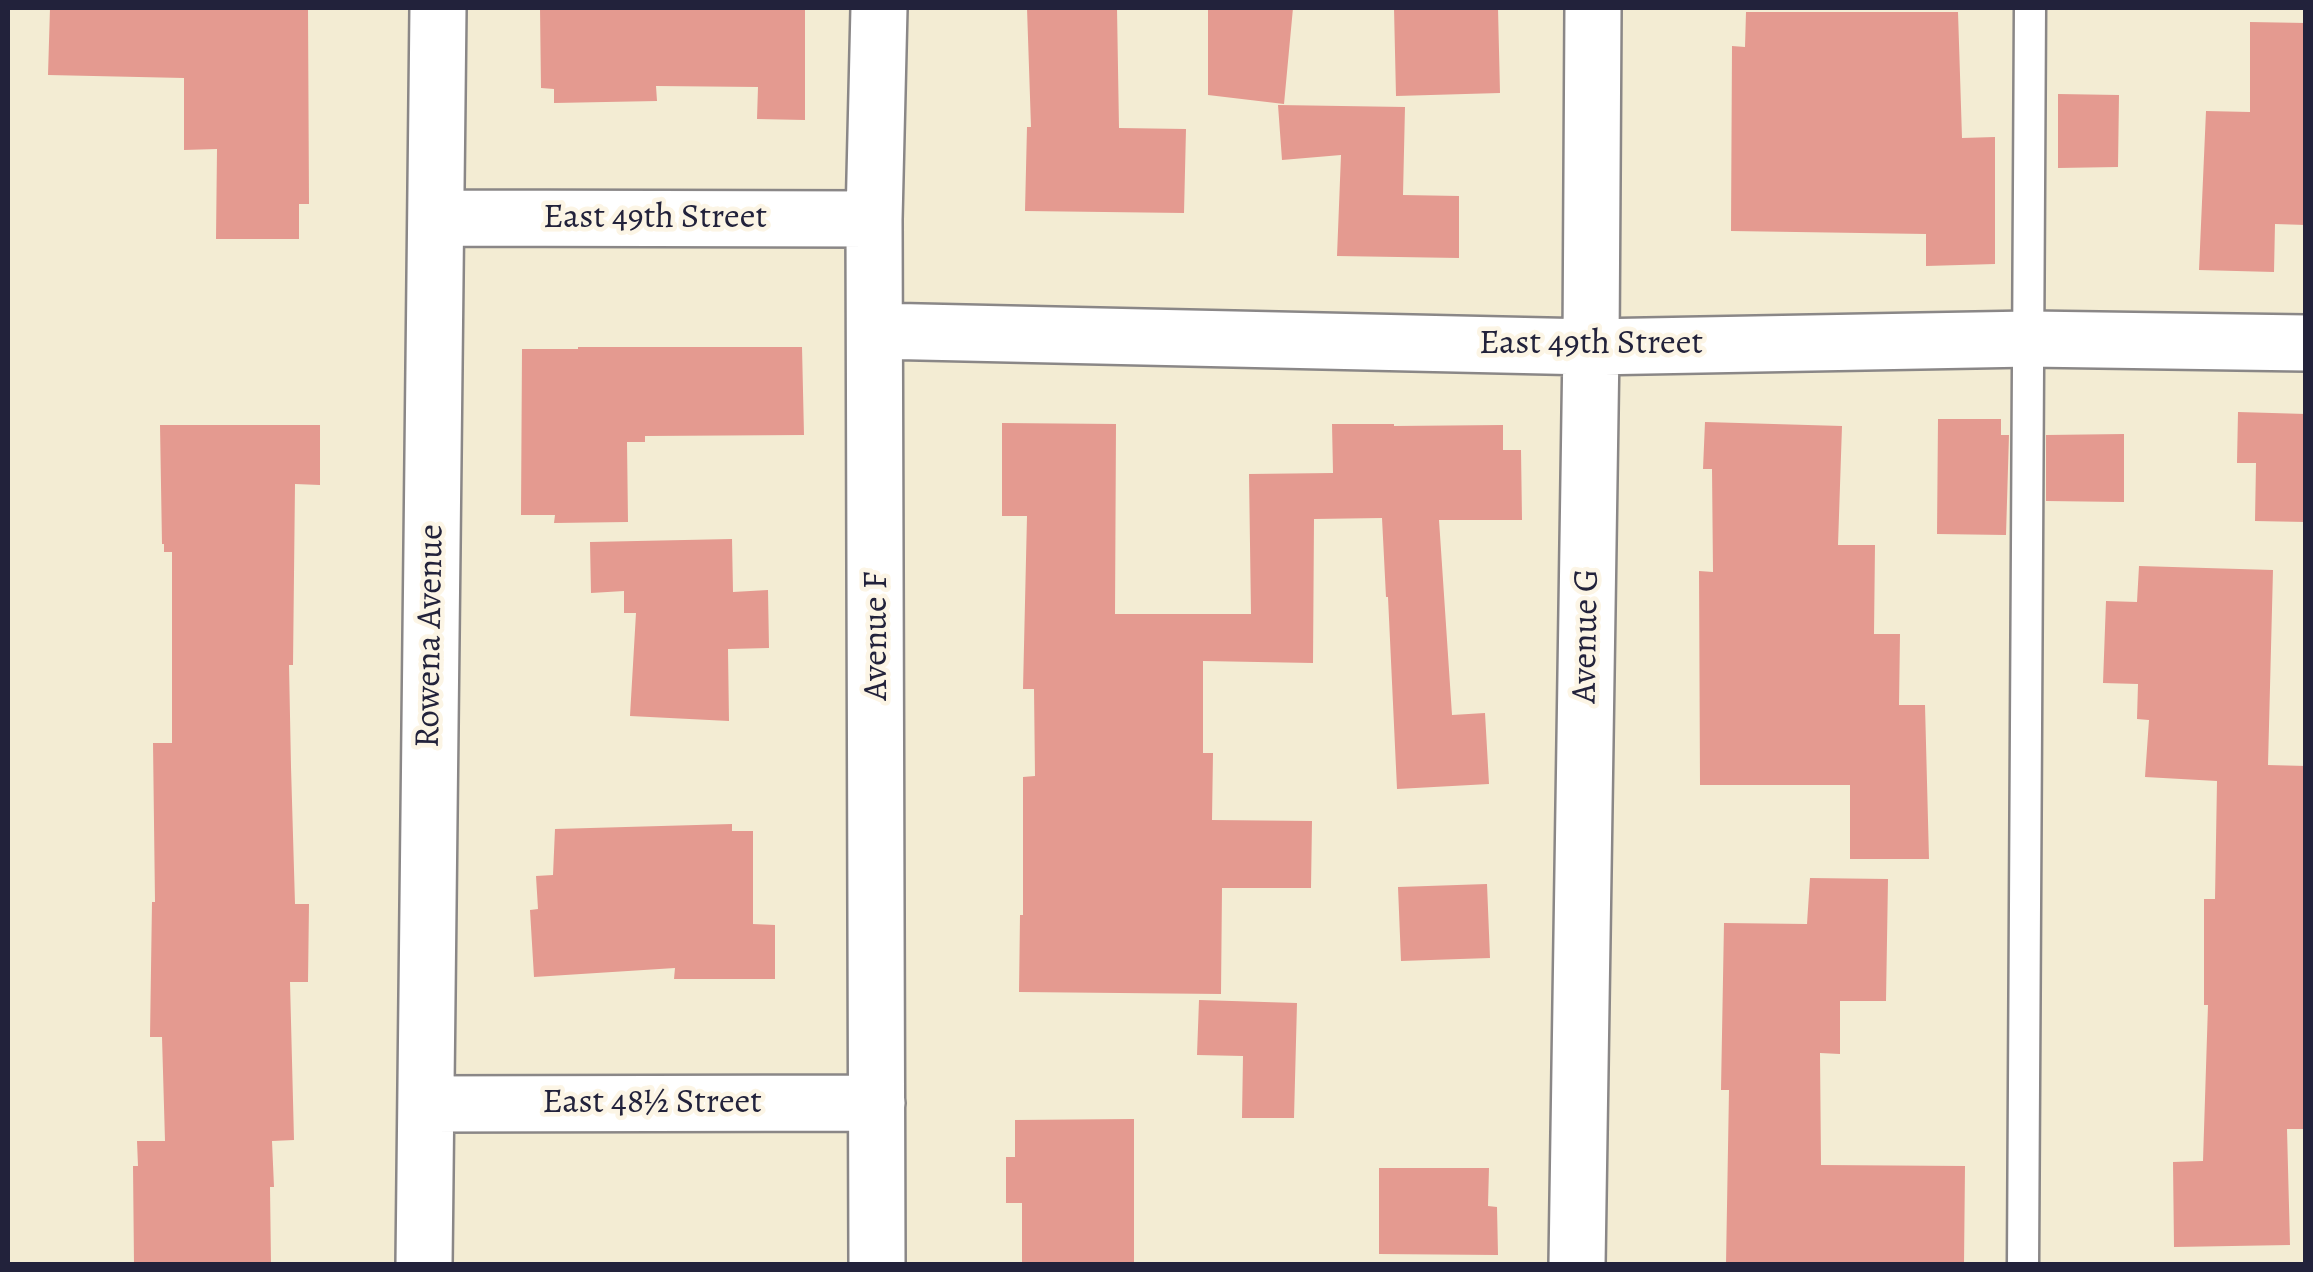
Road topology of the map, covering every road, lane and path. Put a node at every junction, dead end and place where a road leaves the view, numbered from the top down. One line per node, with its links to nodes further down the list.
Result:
1 (438, 8): 5 (street, Rowena Avenue)
2 (879, 8): 6 (street, Avenue F)
3 (1593, 8): 10 (street, Avenue G)
4 (2030, 8): 8 (lane)
5 (436, 218): 6 (street, East 49th Street); 12 (street, Rowena Avenue)
6 (874, 219): 7 (street, Avenue F)
7 (876, 331): 10 (street, East 49th Street); 11 (street, Avenue F)
8 (2030, 339): 9 (street, East 49th Street); 10 (street, East 49th Street); 16 (lane)
9 (2306, 342)
10 (1591, 346): 15 (street, Avenue G)
11 (877, 1103): 12 (street, East 48½ Street); 14 (street, Avenue F)
12 (426, 1104): 13 (street, Rowena Avenue)
13 (424, 1264)
14 (877, 1264)
15 (1577, 1264)
16 (2023, 1264)

